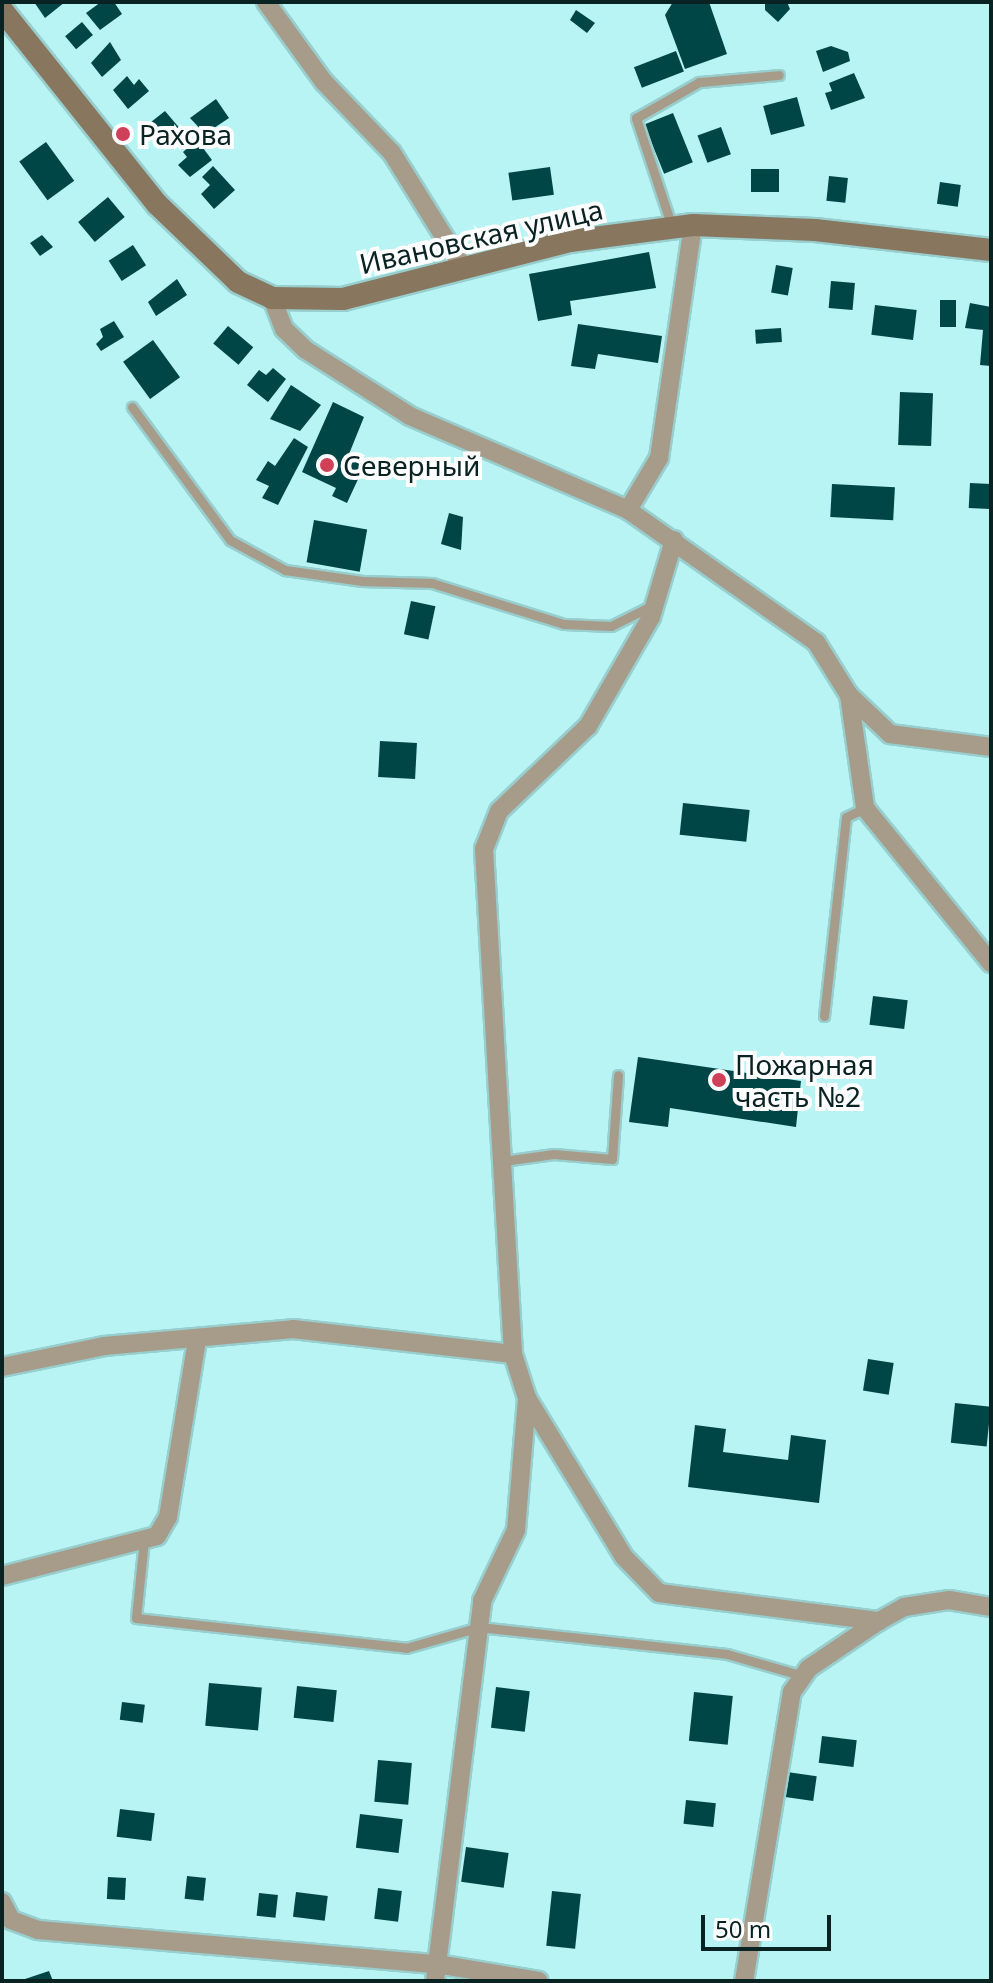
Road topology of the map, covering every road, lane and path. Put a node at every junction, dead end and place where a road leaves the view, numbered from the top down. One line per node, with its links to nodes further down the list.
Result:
1 (266, 2): 6 (street)
2 (2, 10): 7 (main road)
3 (779, 75): 4 (lane)
4 (682, 226): 5 (main road, Ивановская улица); 6 (main road, Ивановская улица); 9 (street)
5 (991, 250)
6 (463, 267): 7 (main road, Ивановская улица)
7 (272, 298): 9 (street)
8 (132, 407): 11 (lane)
9 (628, 510): 10 (street)
10 (674, 540): 11 (street); 12 (street)
11 (657, 603): 18 (street)
12 (849, 695): 13 (street); 14 (street)
13 (991, 747)
14 (865, 808): 15 (street); 16 (lane)
15 (991, 963)
16 (824, 1016)
17 (618, 1075): 18 (lane)
18 (503, 1161): 20 (street)
19 (197, 1339): 20 (street); 21 (street); 23 (street)
20 (513, 1354): 22 (street)
21 (2, 1367)
22 (527, 1398): 26 (street); 27 (street)
23 (144, 1540): 24 (street); 27 (lane)
24 (2, 1576)
25 (991, 1607): 26 (street)
26 (879, 1621): 28 (street)
27 (479, 1627): 28 (lane); 30 (street)
28 (803, 1676): 32 (street)
29 (2, 1902): 30 (street)
30 (436, 1972): 31 (street)
31 (539, 1981)
32 (744, 1981)

